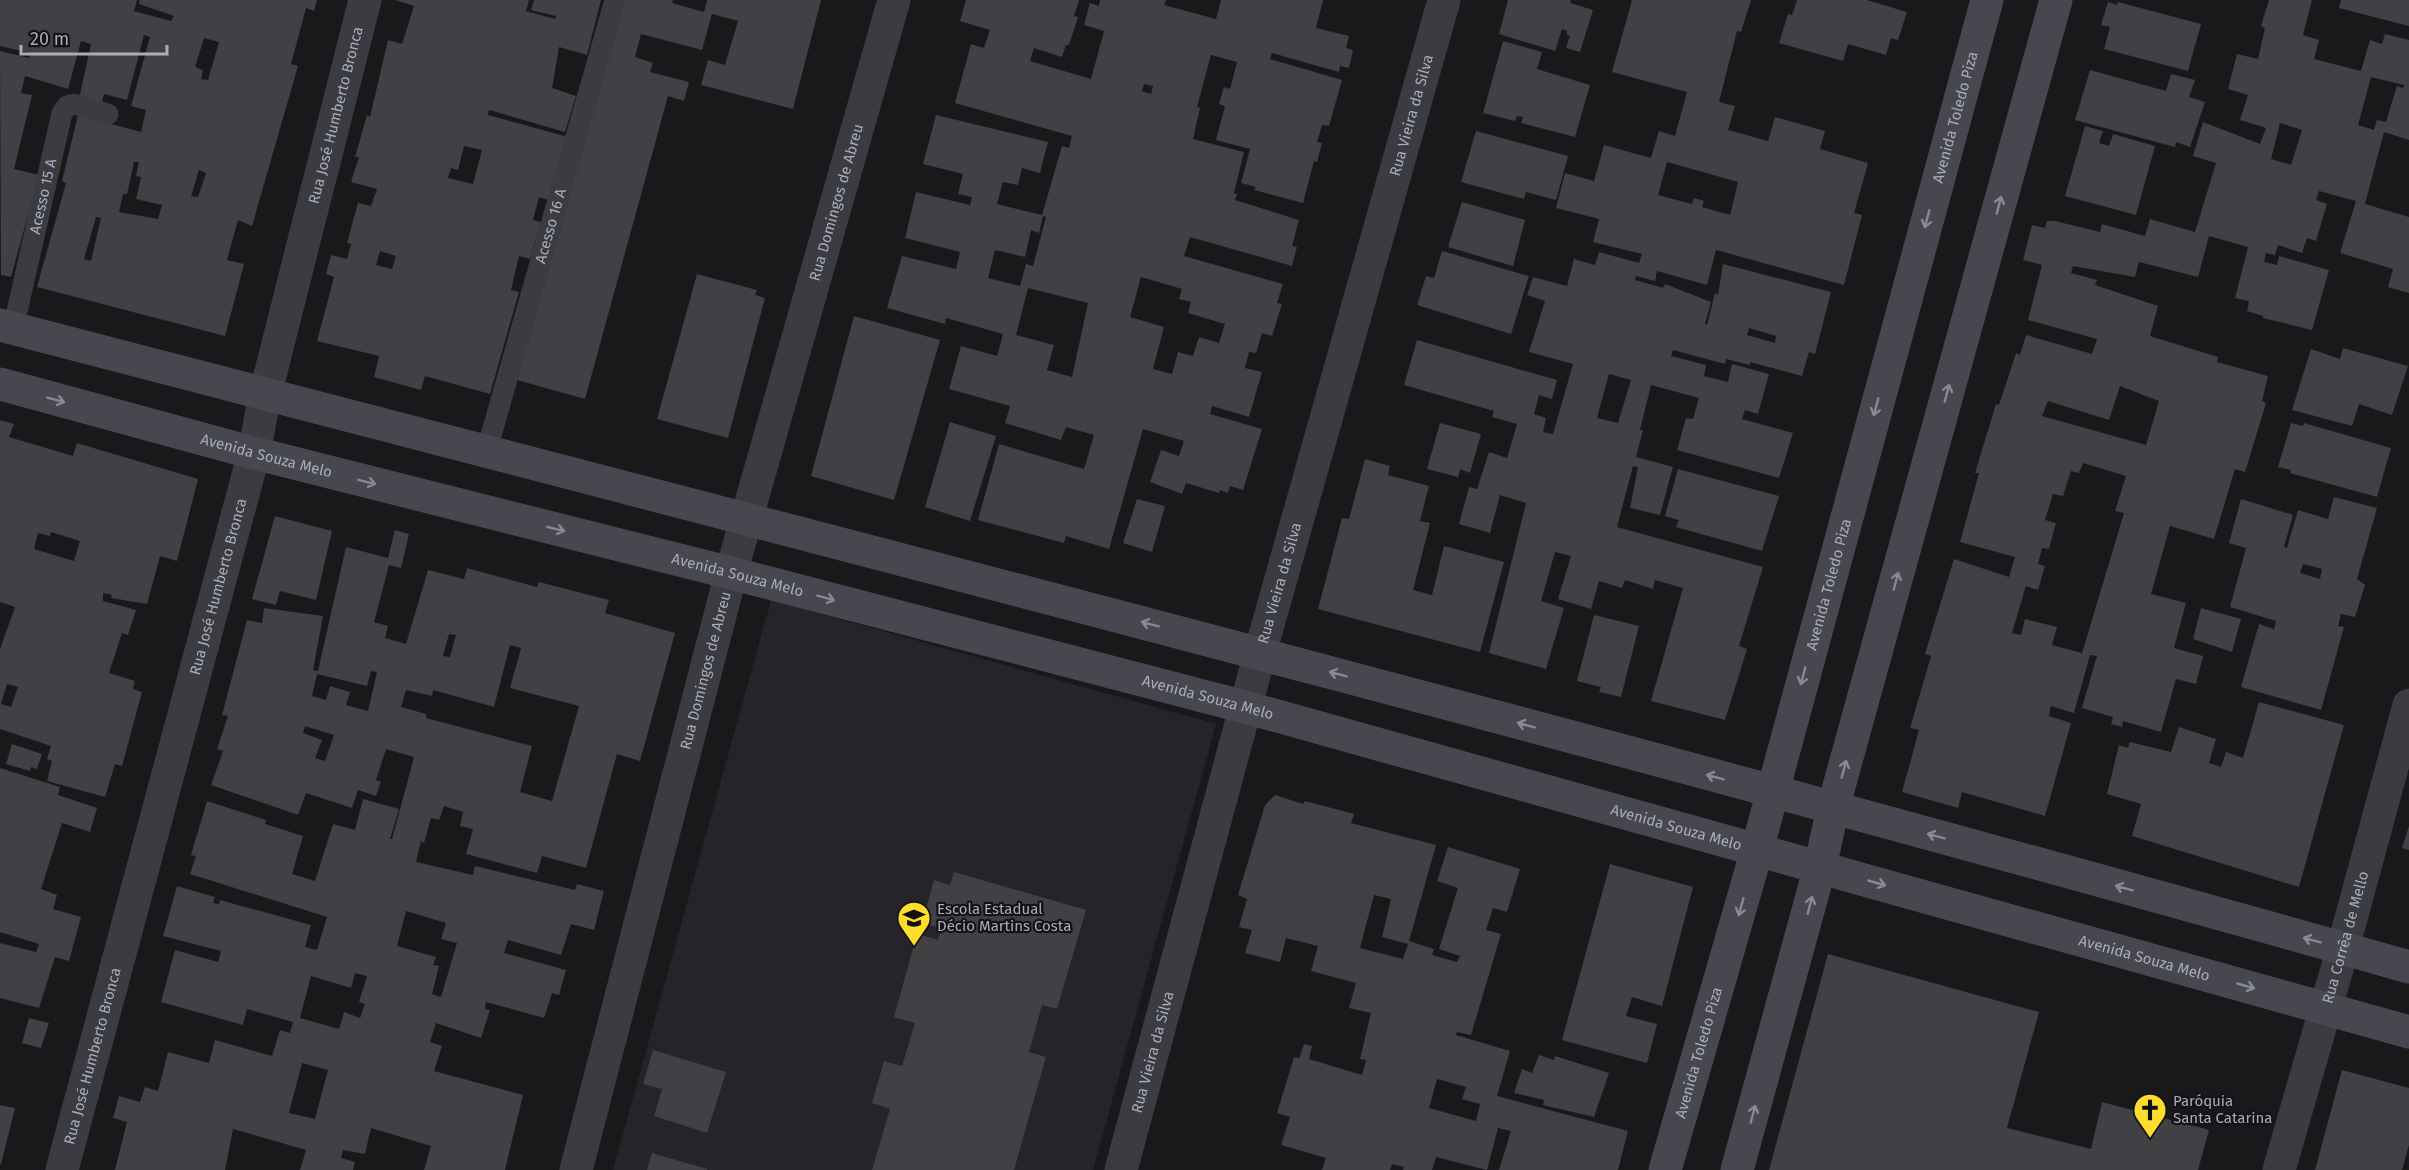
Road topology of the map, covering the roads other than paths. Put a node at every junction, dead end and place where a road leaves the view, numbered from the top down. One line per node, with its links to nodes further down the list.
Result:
1 (365, 0): 10 (street, Rua José Humberto Bronca)
2 (615, 0): 12 (lane, Acesso 16 A)
3 (894, 0): 13 (street, Rua Domingos de Abreu)
4 (1444, 0): 15 (street, Rua Vieira da Silva)
5 (1987, 0): 18 (street, Avenida Toledo Piza, one-way to 18)
6 (2055, 0): 19 (street, one-way to 6)
7 (108, 114): 8 (lane, Acesso 15 A)
8 (7, 327): 10 (street)
9 (0, 384): 11 (street, Avenida Souza Melo, one-way to 11)
10 (265, 395): 11 (street, Rua José Humberto Bronca); 12 (street)
11 (254, 453): 14 (street, Avenida Souza Melo, one-way to 14); 26 (street, Rua José Humberto Bronca)
12 (486, 453): 13 (street)
13 (746, 517): 14 (street, Rua Domingos de Abreu); 15 (street, one-way to 13)
14 (731, 573): 17 (street, Avenida Souza Melo, one-way to 17); 27 (street, Rua Domingos de Abreu)
15 (1260, 653): 17 (street, Rua Vieira da Silva); 18 (street, one-way to 15)
16 (2409, 705): 22 (street, Rua Corrêa de Mello)
17 (1245, 708): 20 (street, Avenida Souza Melo); 28 (street, Rua Vieira da Silva)
18 (1771, 792): 19 (street); 20 (street, Avenida Toledo Piza)
19 (1833, 808): 21 (street); 22 (street, one-way to 19)
20 (1757, 850): 21 (street, Avenida Souza Melo); 29 (street, Avenida Toledo Piza, one-way to 29)
21 (1820, 867): 24 (street, Avenida Souza Melo, one-way to 24); 30 (street, one-way to 21)
22 (2343, 948): 23 (street); 24 (street, Rua Corrêa de Mello)
23 (2409, 967)
24 (2325, 1008): 25 (street, Avenida Souza Melo); 31 (street, Rua Corrêa de Mello)
25 (2409, 1032)
26 (62, 1170)
27 (576, 1170)
28 (1121, 1170)
29 (1665, 1170)
30 (1737, 1170)
31 (2279, 1170)

